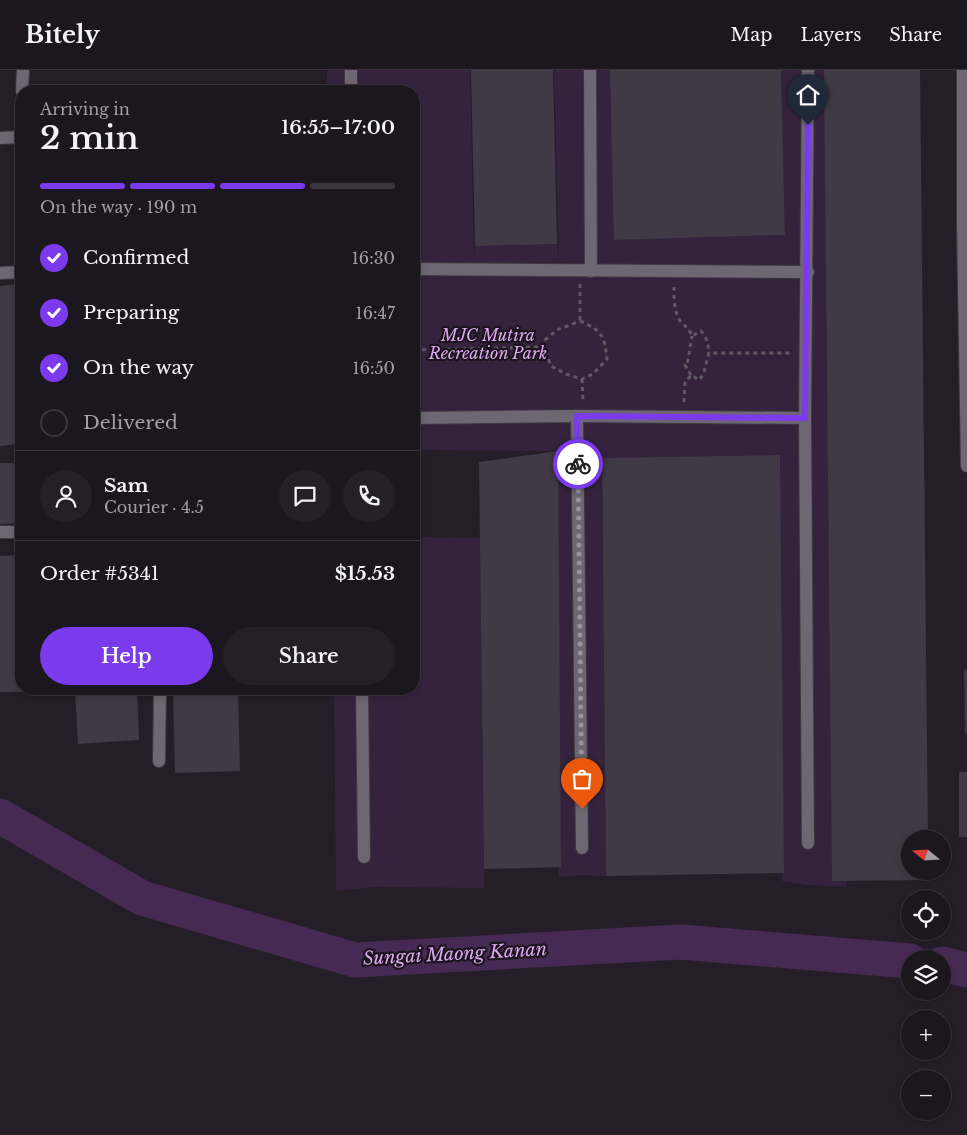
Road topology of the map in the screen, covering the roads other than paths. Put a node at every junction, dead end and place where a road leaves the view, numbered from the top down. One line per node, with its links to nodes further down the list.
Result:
1 (23, 70): 6 (street)
2 (351, 70): 7 (street)
3 (590, 70): 12 (street)
4 (808, 70): 14 (street)
5 (963, 70): 10 (street)
6 (22, 85)
7 (351, 85)
8 (0, 138): 9 (street)
9 (15, 138)
10 (965, 226): 16 (street)
11 (420, 270): 12 (street)
12 (586, 270): 14 (street)
13 (15, 272): 15 (street)
14 (808, 272): 19 (street)
15 (0, 273)
16 (966, 390): 20 (street)
17 (580, 416): 18 (street); 19 (street); 27 (street)
18 (420, 418)
19 (805, 418): 26 (street)
20 (967, 466)
21 (0, 532): 22 (street)
22 (15, 532)
23 (160, 695): 25 (street)
24 (362, 695): 28 (street)
25 (159, 761)
26 (808, 843)
27 (582, 848)
28 (364, 857)

